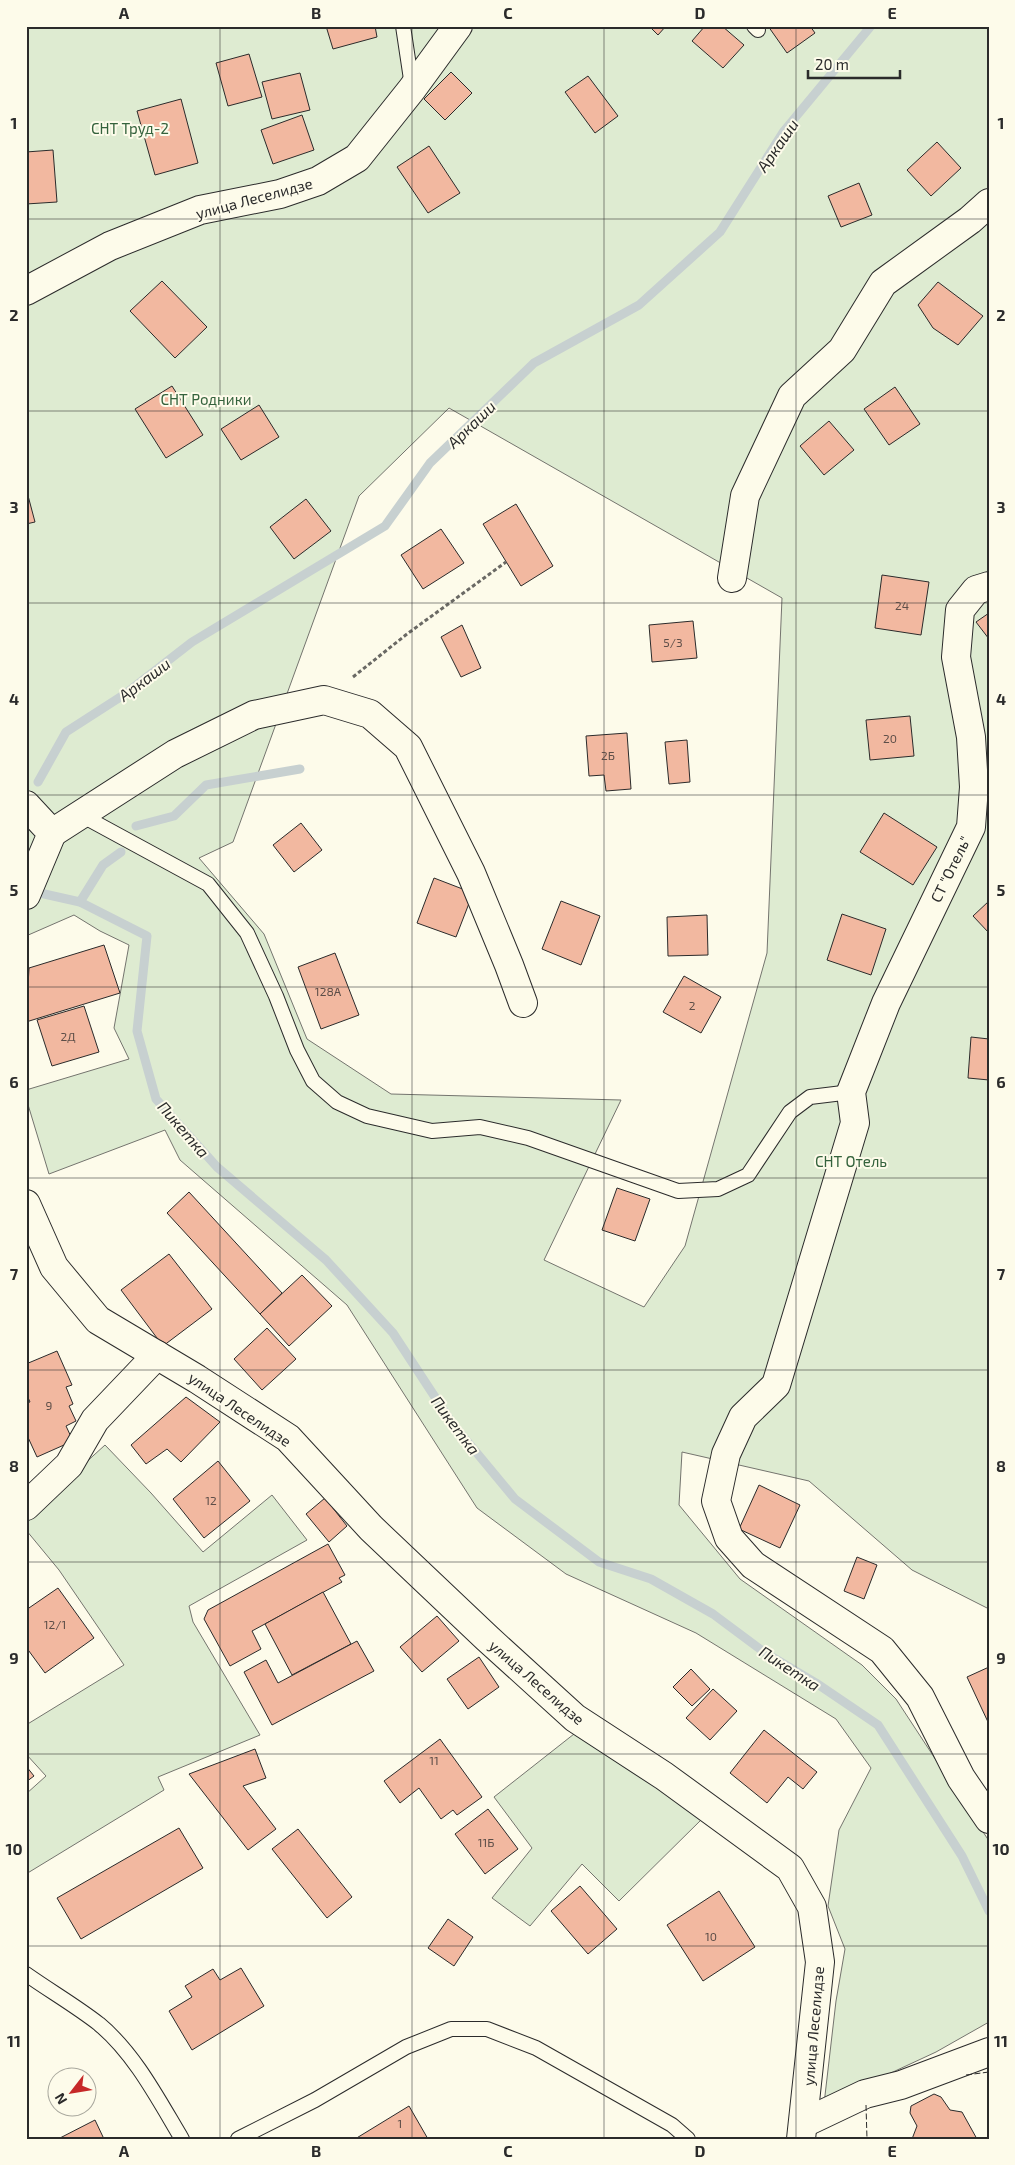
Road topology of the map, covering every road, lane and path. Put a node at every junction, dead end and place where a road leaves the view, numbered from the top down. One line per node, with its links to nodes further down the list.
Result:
1 (403, 26): 3 (lane)
2 (458, 26): 3 (street, улица Леселидзе)
3 (412, 89): 5 (street, улица Леселидзе)
4 (989, 203): 7 (street)
5 (26, 291)
6 (506, 562): 9 (path)
7 (732, 578)
8 (989, 586): 12 (street, СТ "Отель")
9 (324, 700): 11 (street); 15 (street)
10 (26, 805): 13 (street)
11 (80, 814): 13 (street); 16 (lane)
12 (980, 825): 16 (street, СТ "Отель")
13 (52, 833): 14 (street)
14 (26, 895)
15 (523, 1003)
16 (850, 1092): 20 (street)
17 (26, 1204): 18 (street, улица Леселидзе)
18 (157, 1355): 19 (street); 23 (street, улица Леселидзе)
19 (26, 1506)
20 (989, 1819)
21 (26, 1974): 24 (lane)
22 (989, 2052): 23 (street)
23 (802, 2131)
24 (182, 2139)
25 (238, 2139): 26 (lane)
26 (688, 2139)

